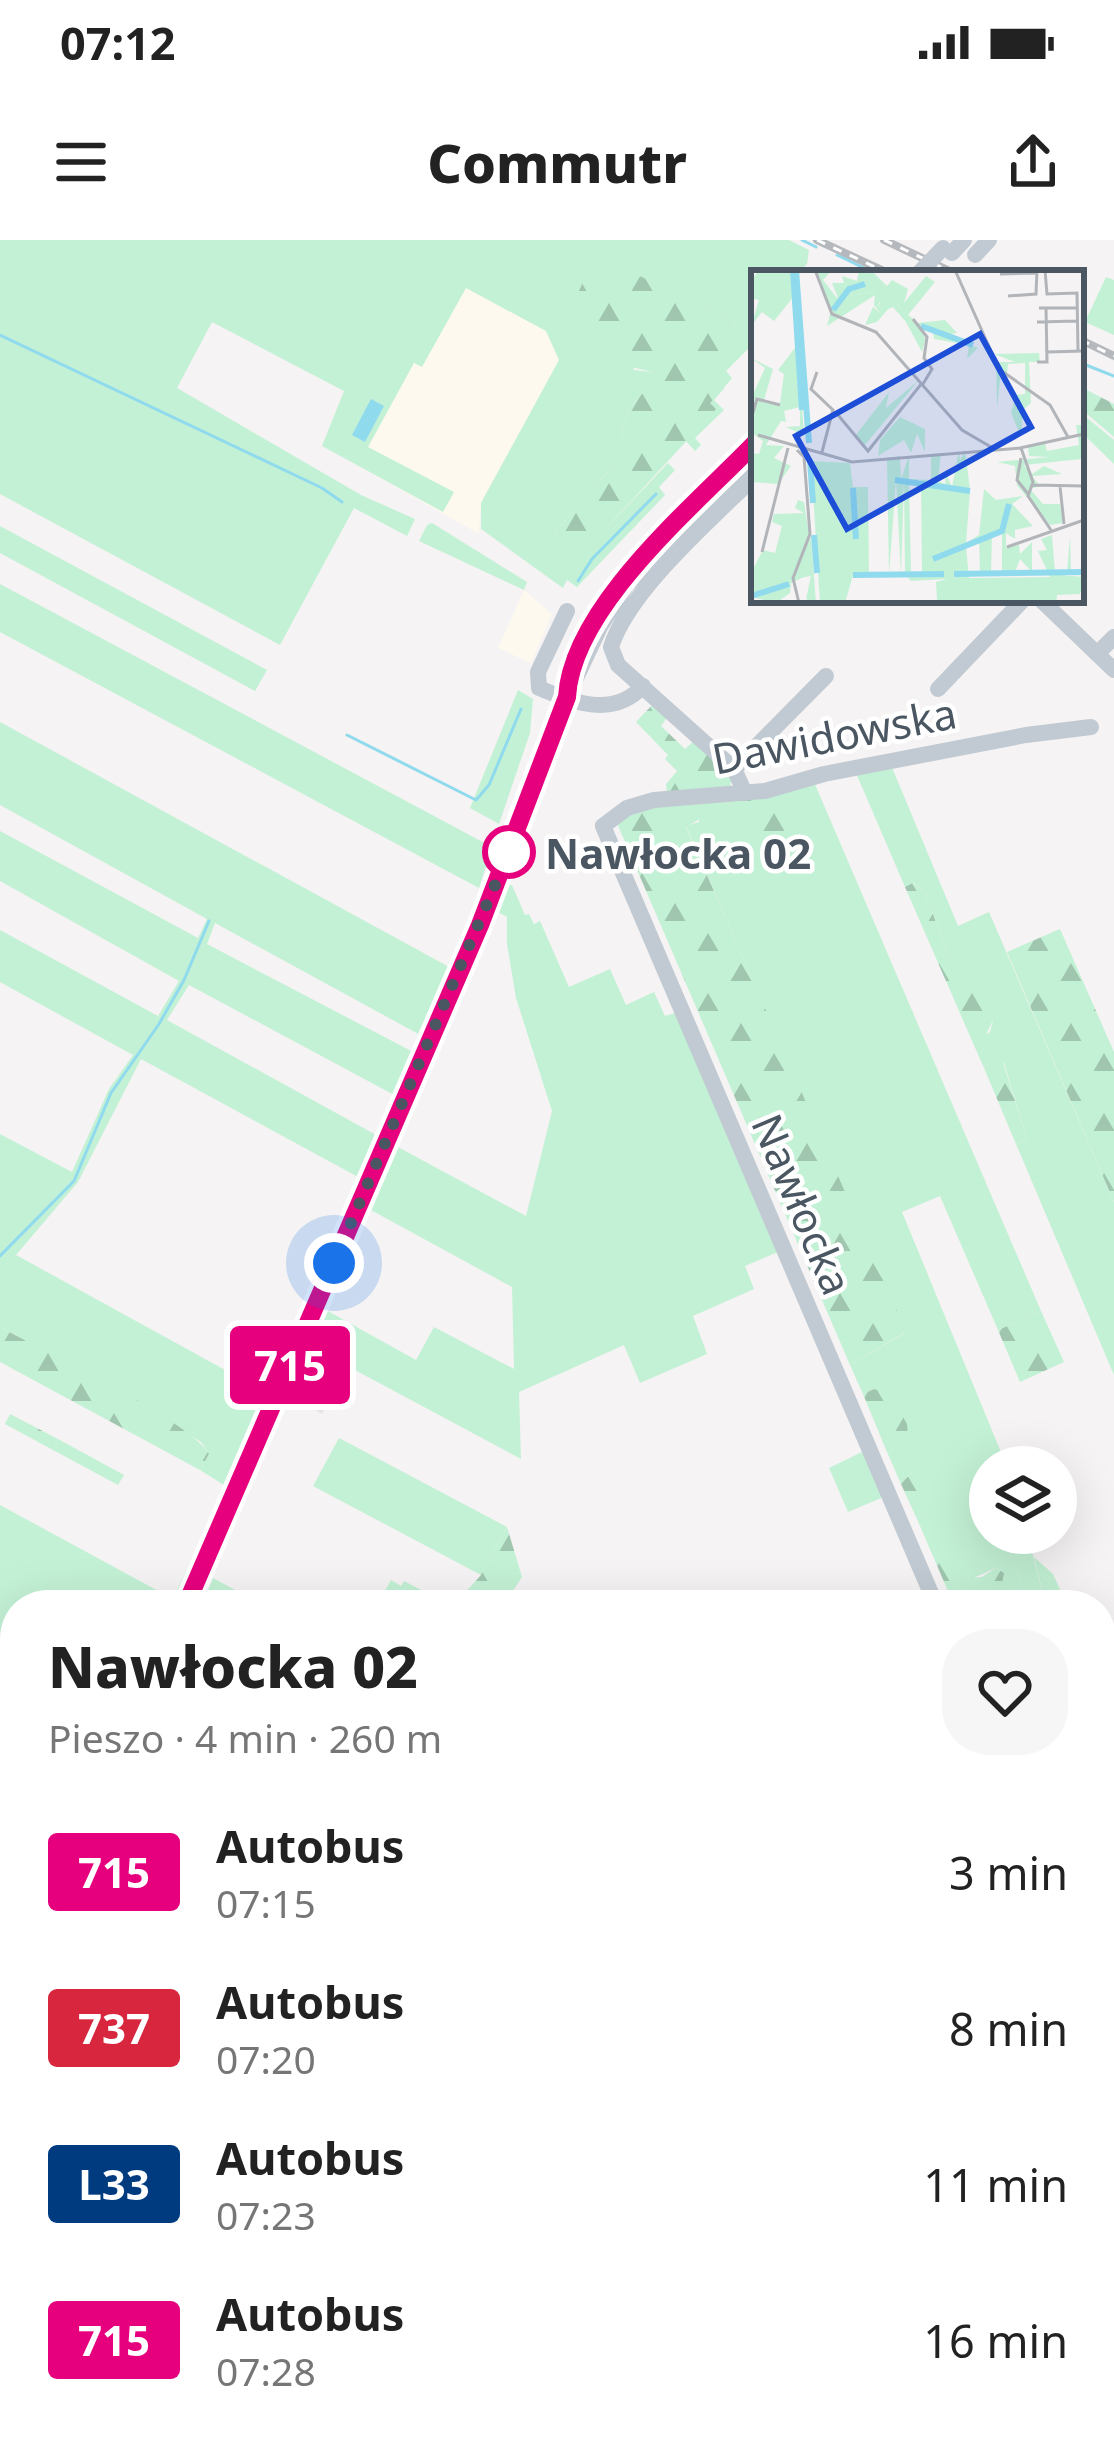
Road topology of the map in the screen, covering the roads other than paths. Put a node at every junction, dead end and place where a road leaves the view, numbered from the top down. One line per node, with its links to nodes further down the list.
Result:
1 (988, 240): 2 (street)
2 (957, 247): 3 (street, bridge); 4 (street)
3 (924, 270)
4 (936, 270)
5 (751, 447): 17 (street)
6 (751, 458): 17 (street)
7 (751, 480): 15 (street)
8 (1020, 603): 16 (street)
9 (1044, 603): 12 (street)
10 (567, 610): 17 (street)
11 (1114, 637): 12 (street)
12 (1097, 654): 13 (street)
13 (1114, 670)
14 (826, 676): 19 (street)
15 (643, 686): 17 (street); 19 (street)
16 (938, 689)
17 (567, 697): 22 (street)
18 (1090, 727): 20 (street, Dawidowska)
19 (734, 769): 20 (street)
20 (745, 793): 21 (street, Dawidowska)
21 (602, 831): 23 (street, Nawłocka)
22 (192, 1590)
23 (930, 1590)

